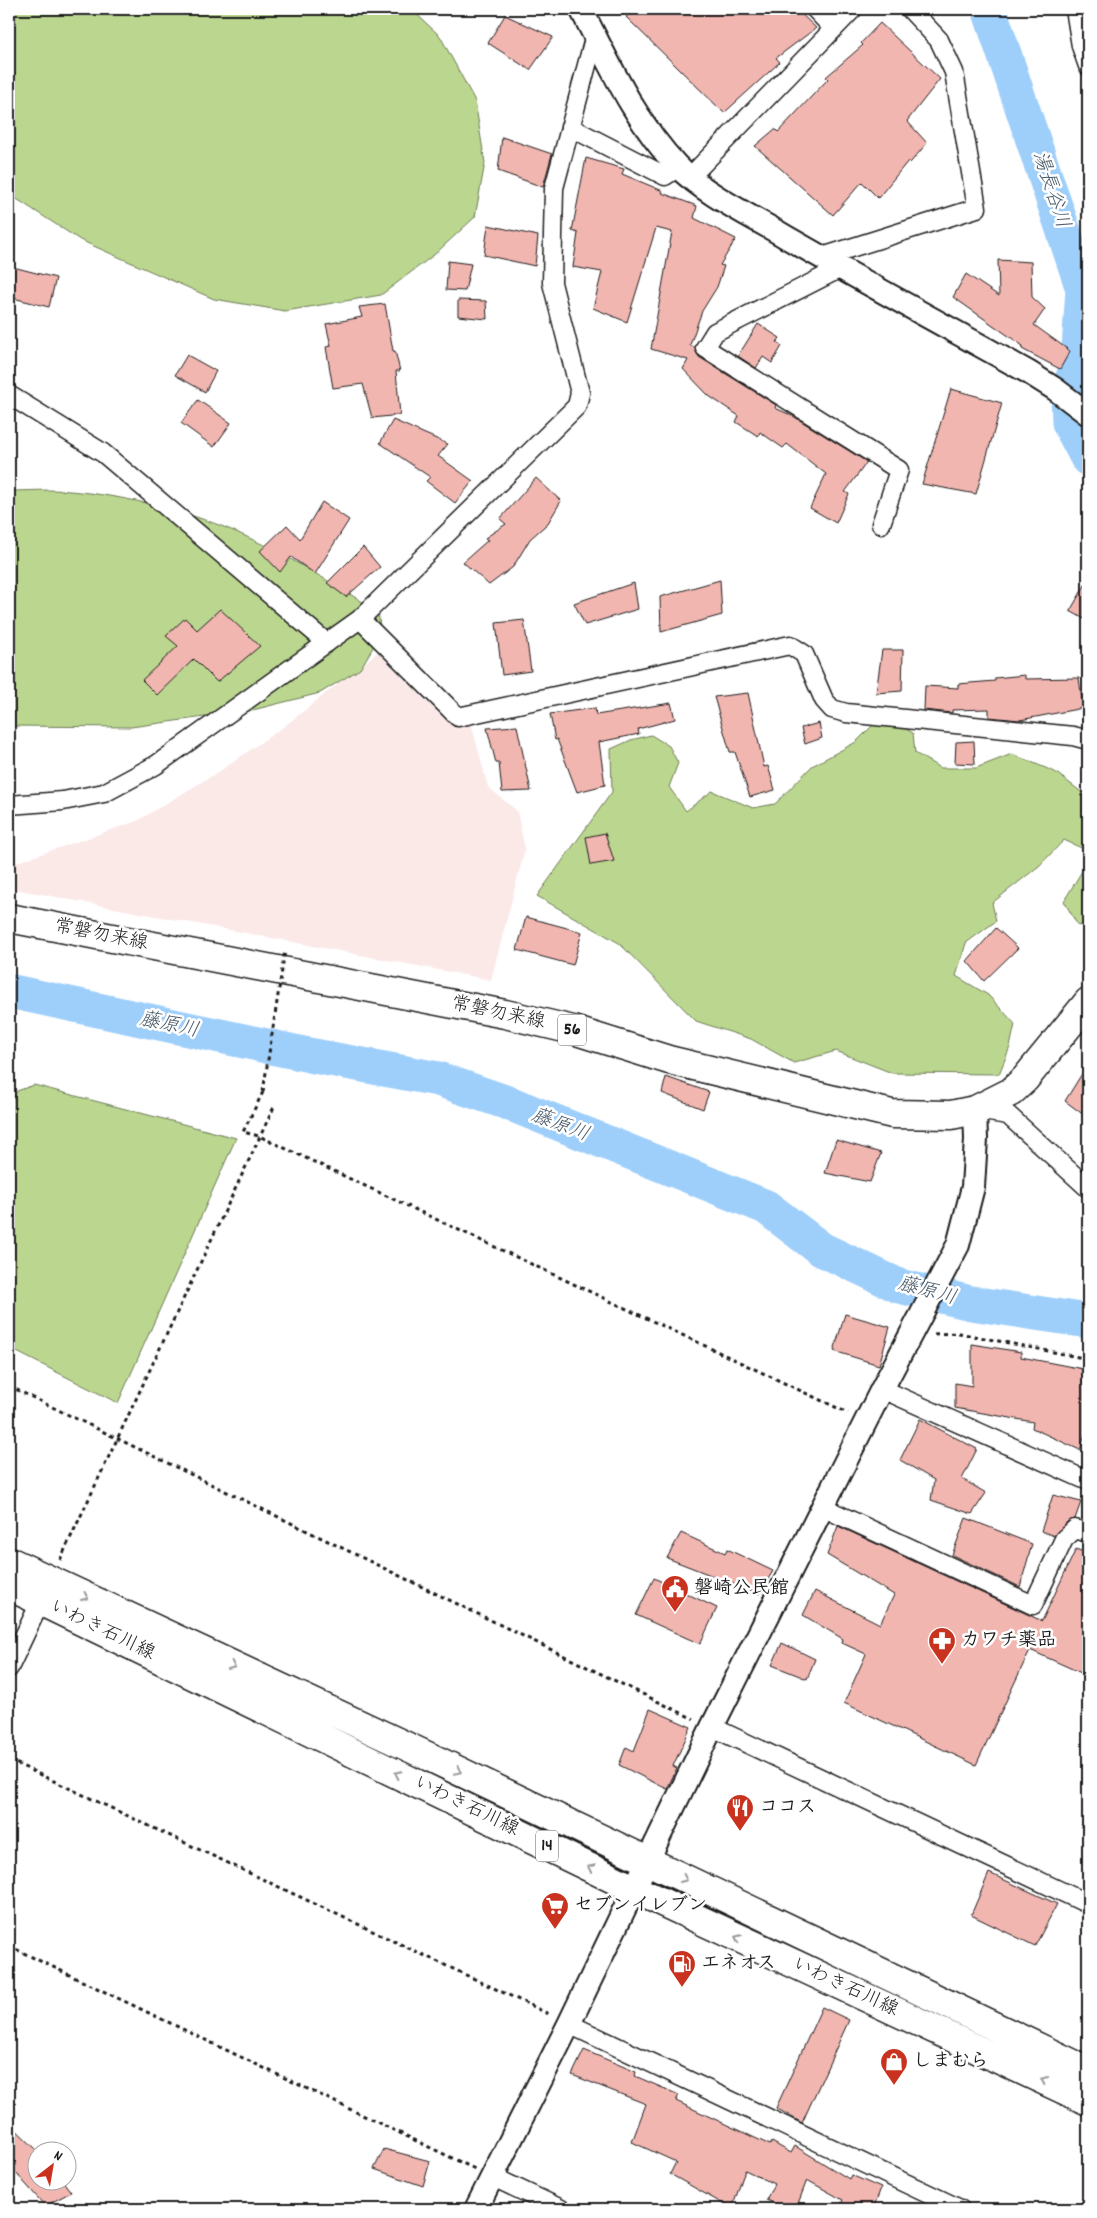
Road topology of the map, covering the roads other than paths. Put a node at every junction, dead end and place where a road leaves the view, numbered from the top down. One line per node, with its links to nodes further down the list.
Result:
1 (581, 9): 7 (street)
2 (815, 9): 6 (street)
3 (853, 9): 6 (street)
4 (910, 9): 11 (street)
5 (1075, 9): 8 (street)
6 (833, 28): 10 (street)
7 (595, 35): 9 (street); 10 (street)
8 (1088, 66)
9 (570, 127): 10 (street); 16 (street)
10 (684, 172): 11 (street)
11 (822, 257): 12 (street)
12 (841, 268): 14 (street); 15 (street)
13 (9, 395): 17 (street)
14 (1086, 412)
15 (881, 524)
16 (360, 619): 17 (street); 18 (street)
17 (327, 643): 19 (street)
18 (1088, 740)
19 (9, 805)
20 (9, 918): 22 (main road, 常磐勿来線 / 56)
21 (1088, 1002): 22 (main road, 常磐勿来線 / 56)
22 (975, 1110): 23 (street); 24 (street)
23 (1088, 1188)
24 (882, 1389): 25 (street); 26 (street)
25 (1088, 1481)
26 (822, 1507): 27 (street); 32 (street)
27 (1088, 1533)
28 (9, 1562): 30 (main road, いわき石川線 / 14)
29 (9, 1586): 30 (main road, いわき石川線 / 14)
30 (45, 1591): 31 (street); 33 (main road, いわき石川線 / 14, one-way to 33); 34 (main road, いわき石川線 / 14, one-way to 30)
31 (9, 1668)
32 (712, 1727): 33 (street); 35 (street)
33 (647, 1861): 34 (street); 37 (main road, いわき石川線 / 14, one-way to 37)
34 (634, 1889): 36 (street); 38 (main road, いわき石川線 / 14, one-way to 34)
35 (1088, 1904)
36 (569, 2024): 39 (street); 42 (street)
37 (1088, 2071)
38 (1088, 2101)
39 (491, 2176): 40 (street); 41 (street)
40 (476, 2209)
41 (561, 2209)
42 (960, 2209)

